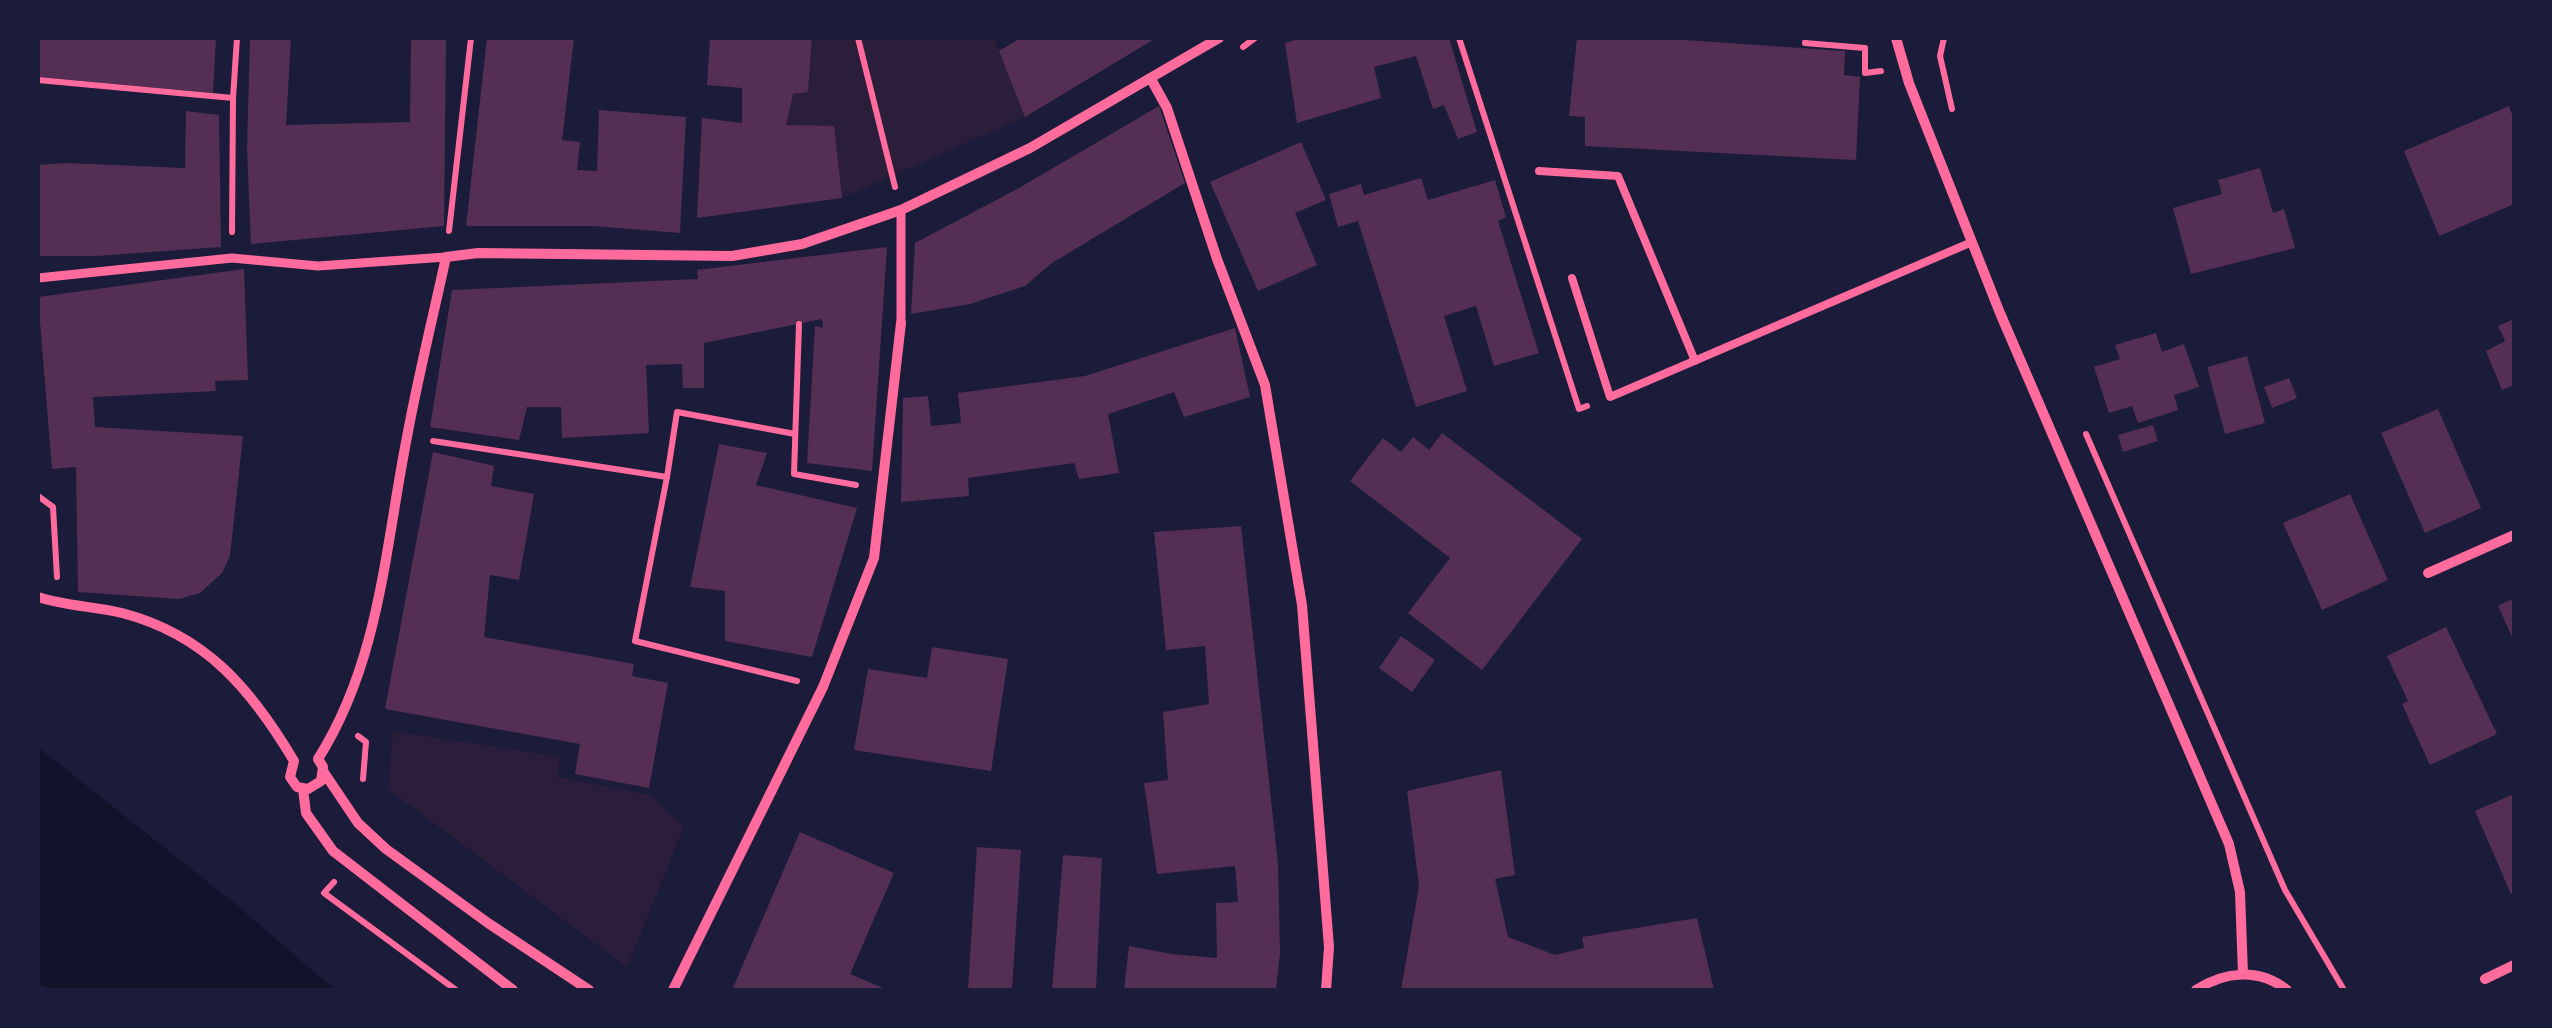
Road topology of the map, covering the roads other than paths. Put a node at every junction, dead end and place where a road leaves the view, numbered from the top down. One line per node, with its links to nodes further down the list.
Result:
1 (1219, 38): 3 (street)
2 (1896, 38): 6 (street)
3 (1151, 78): 5 (street); 25 (street)
4 (1539, 170): 11 (lane)
5 (901, 210): 7 (street); 10 (street)
6 (1972, 242): 11 (lane); 20 (street)
7 (446, 257): 8 (street); 15 (street)
8 (38, 278)
9 (1572, 278): 11 (lane)
10 (901, 323): 24 (street)
11 (1695, 361)
12 (2514, 535): 13 (street)
13 (2428, 573)
14 (38, 596): 16 (street)
15 (318, 759): 16 (street); 17 (street)
16 (294, 761): 18 (street)
17 (324, 771): 18 (street); 23 (street)
18 (302, 789): 22 (street)
19 (2514, 965): 21 (street)
20 (2242, 974): 26 (street); 27 (street)
21 (2485, 980)
22 (513, 990)
23 (589, 990)
24 (673, 990)
25 (1326, 990)
26 (2196, 990)
27 (2287, 990)

